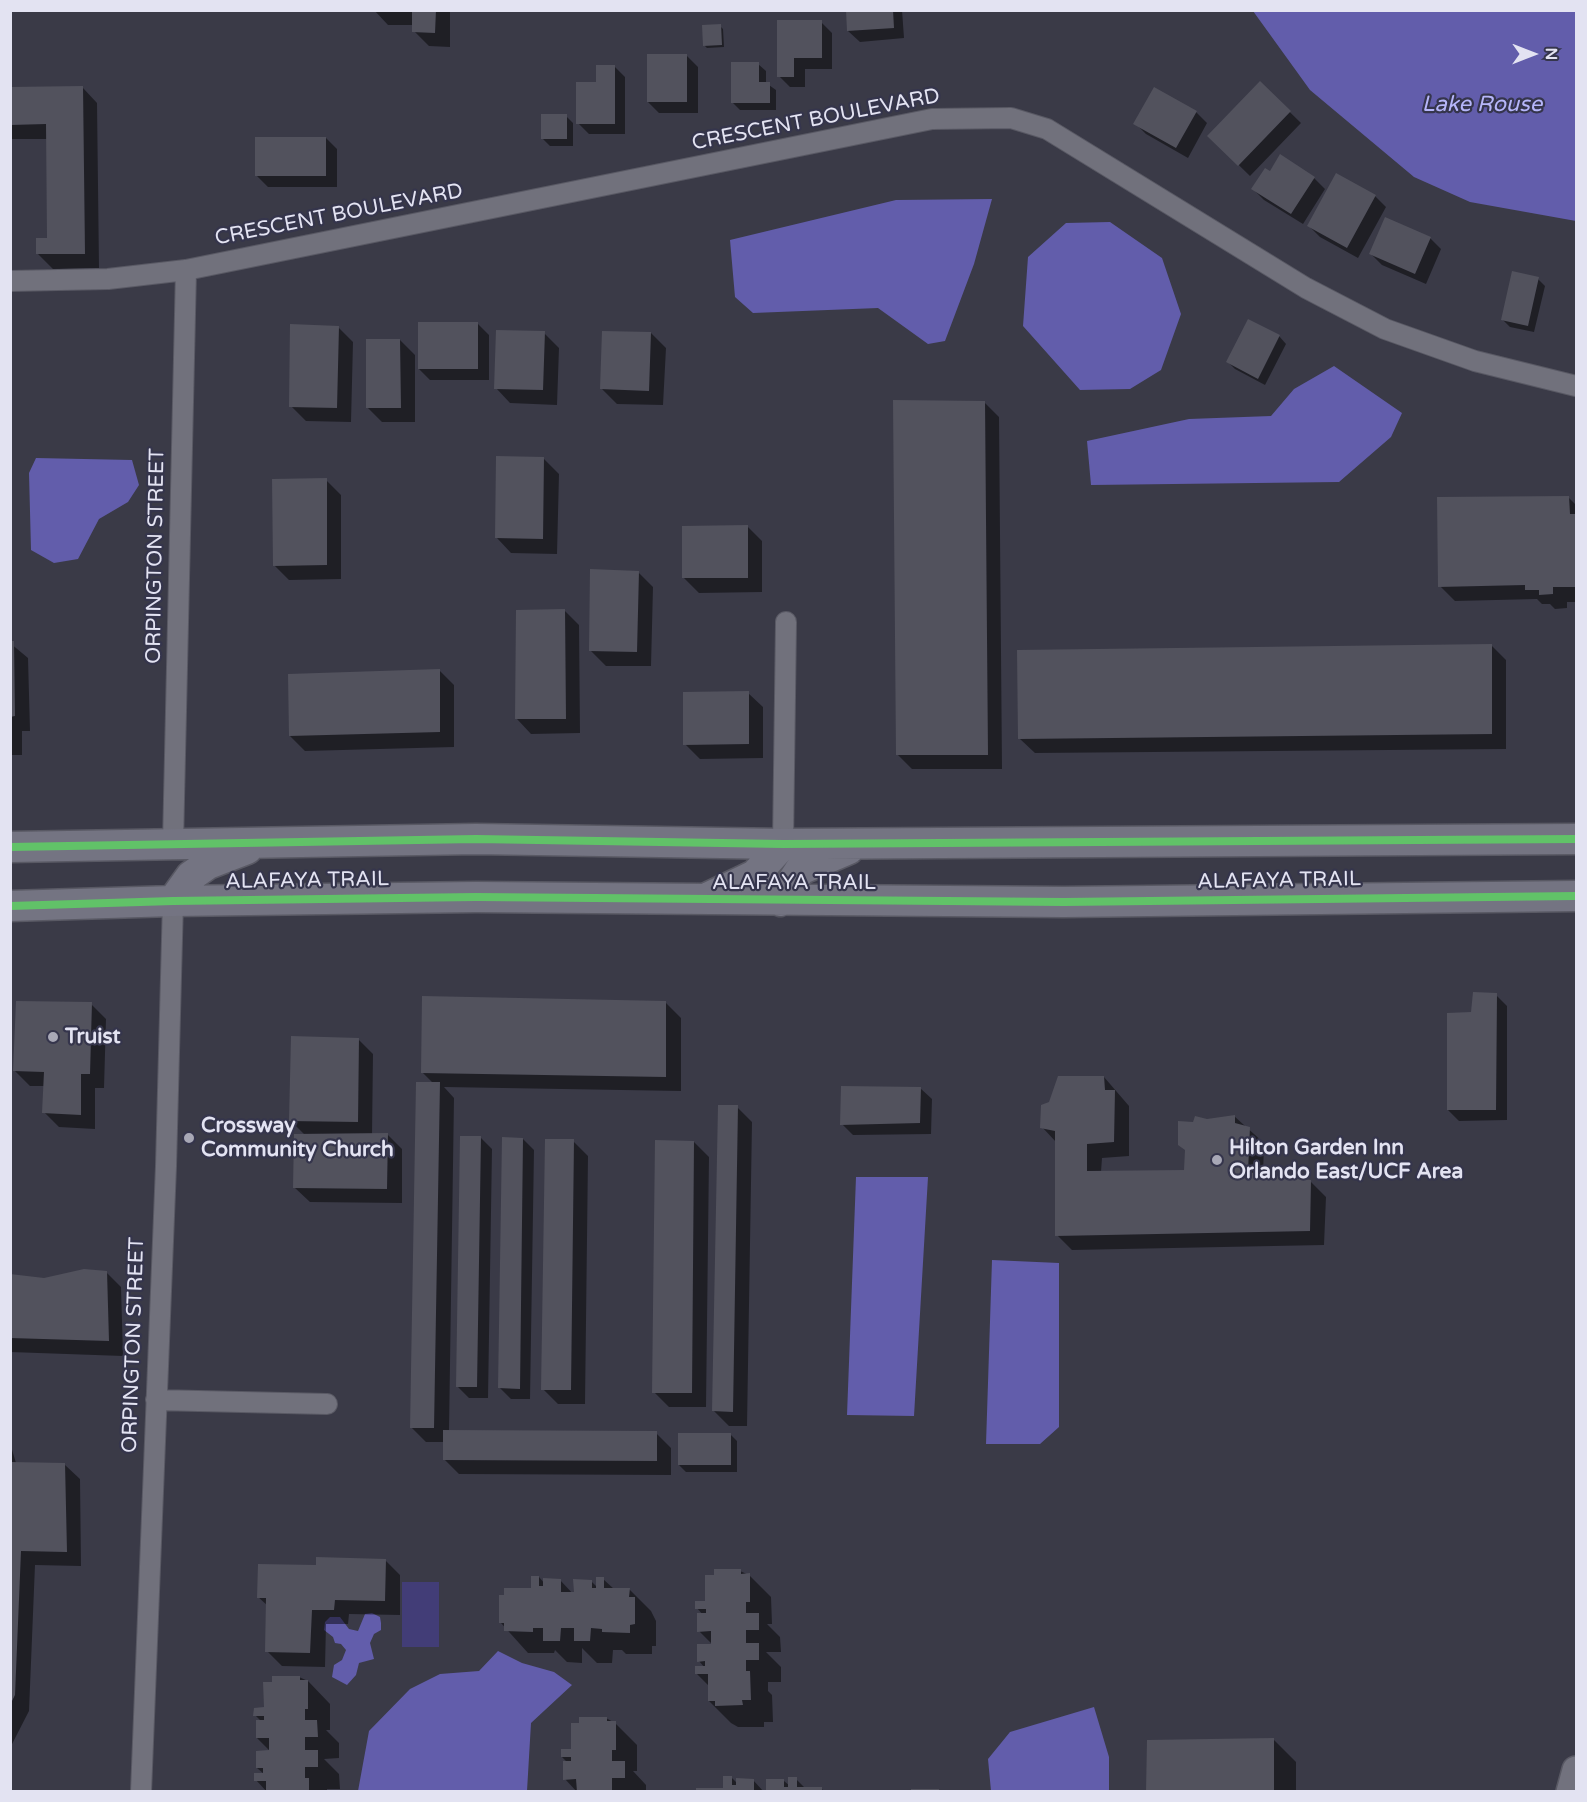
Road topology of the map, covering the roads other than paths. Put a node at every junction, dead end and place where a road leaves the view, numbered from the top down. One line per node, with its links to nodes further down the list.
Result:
1 (186, 270): 2 (street, CRESCENT BOULEVARD); 3 (street, CRESCENT BOULEVARD); 7 (street, ORPINGTON STREET)
2 (10, 281)
3 (1576, 386)
4 (786, 622): 8 (street)
5 (1576, 839): 9 (main road, ALAFAYA TRAIL)
6 (270, 841): 7 (main road, ALAFAYA TRAIL); 8 (main road, ALAFAYA TRAIL); 13 (main road)
7 (173, 843): 10 (main road, ALAFAYA TRAIL)
8 (783, 844): 9 (main road, ALAFAYA TRAIL); 12 (main road)
9 (860, 844): 14 (main road)
10 (10, 847)
11 (1576, 896): 14 (main road, ALAFAYA TRAIL)
12 (701, 900): 13 (main road, ALAFAYA TRAIL); 14 (main road, ALAFAYA TRAIL)
13 (172, 901): 15 (main road, ALAFAYA TRAIL); 16 (street, ORPINGTON STREET)
14 (780, 901)
15 (10, 906)
16 (156, 1400): 17 (street); 19 (street, ORPINGTON STREET)
17 (327, 1404)
18 (1576, 1770): 20 (main road)
19 (141, 1791)
20 (1570, 1791)

